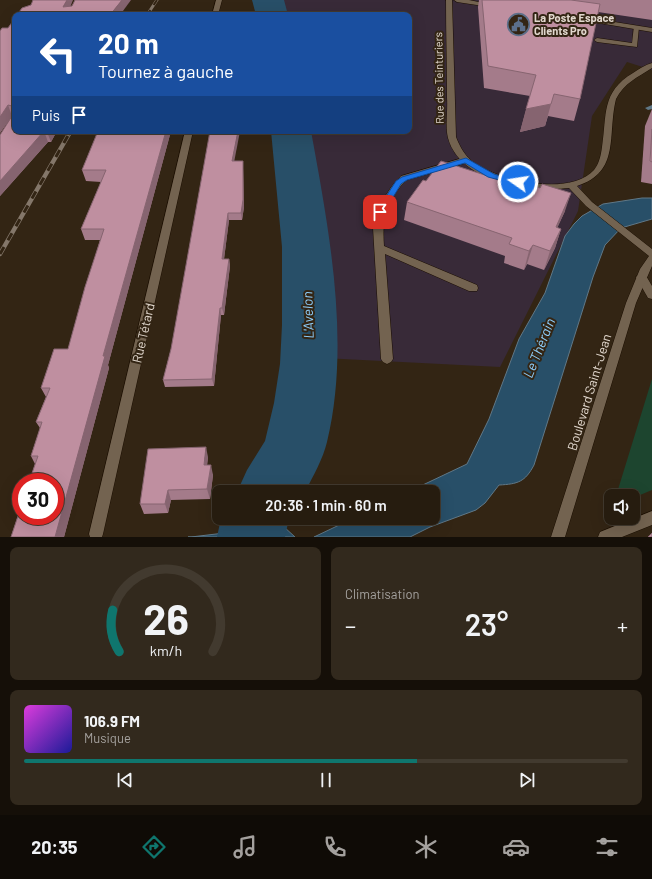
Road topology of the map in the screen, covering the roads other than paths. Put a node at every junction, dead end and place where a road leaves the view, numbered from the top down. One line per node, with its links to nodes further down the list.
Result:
1 (219, 0): 5 (street)
2 (449, 0): 12 (street, Rue des Teinturiers)
3 (457, 0): 4 (street)
4 (497, 6)
5 (216, 12)
6 (576, 18): 7 (street)
7 (636, 27): 8 (street); 9 (street)
8 (652, 30)
9 (597, 40)
10 (652, 65): 13 (street)
11 (188, 134): 22 (street, Rue Tétard)
12 (466, 160): 13 (street, Rue des Teinturiers); 14 (street)
13 (572, 186): 15 (street)
14 (380, 248): 18 (street); 20 (street)
15 (652, 254)
16 (652, 258): 17 (street, Boulevard Saint-Jean)
17 (641, 277): 19 (street); 23 (street, Boulevard Saint-Jean)
18 (473, 288)
19 (652, 294)
20 (388, 359)
21 (652, 518): 24 (street)
22 (96, 534)
23 (558, 537)
24 (605, 537)

